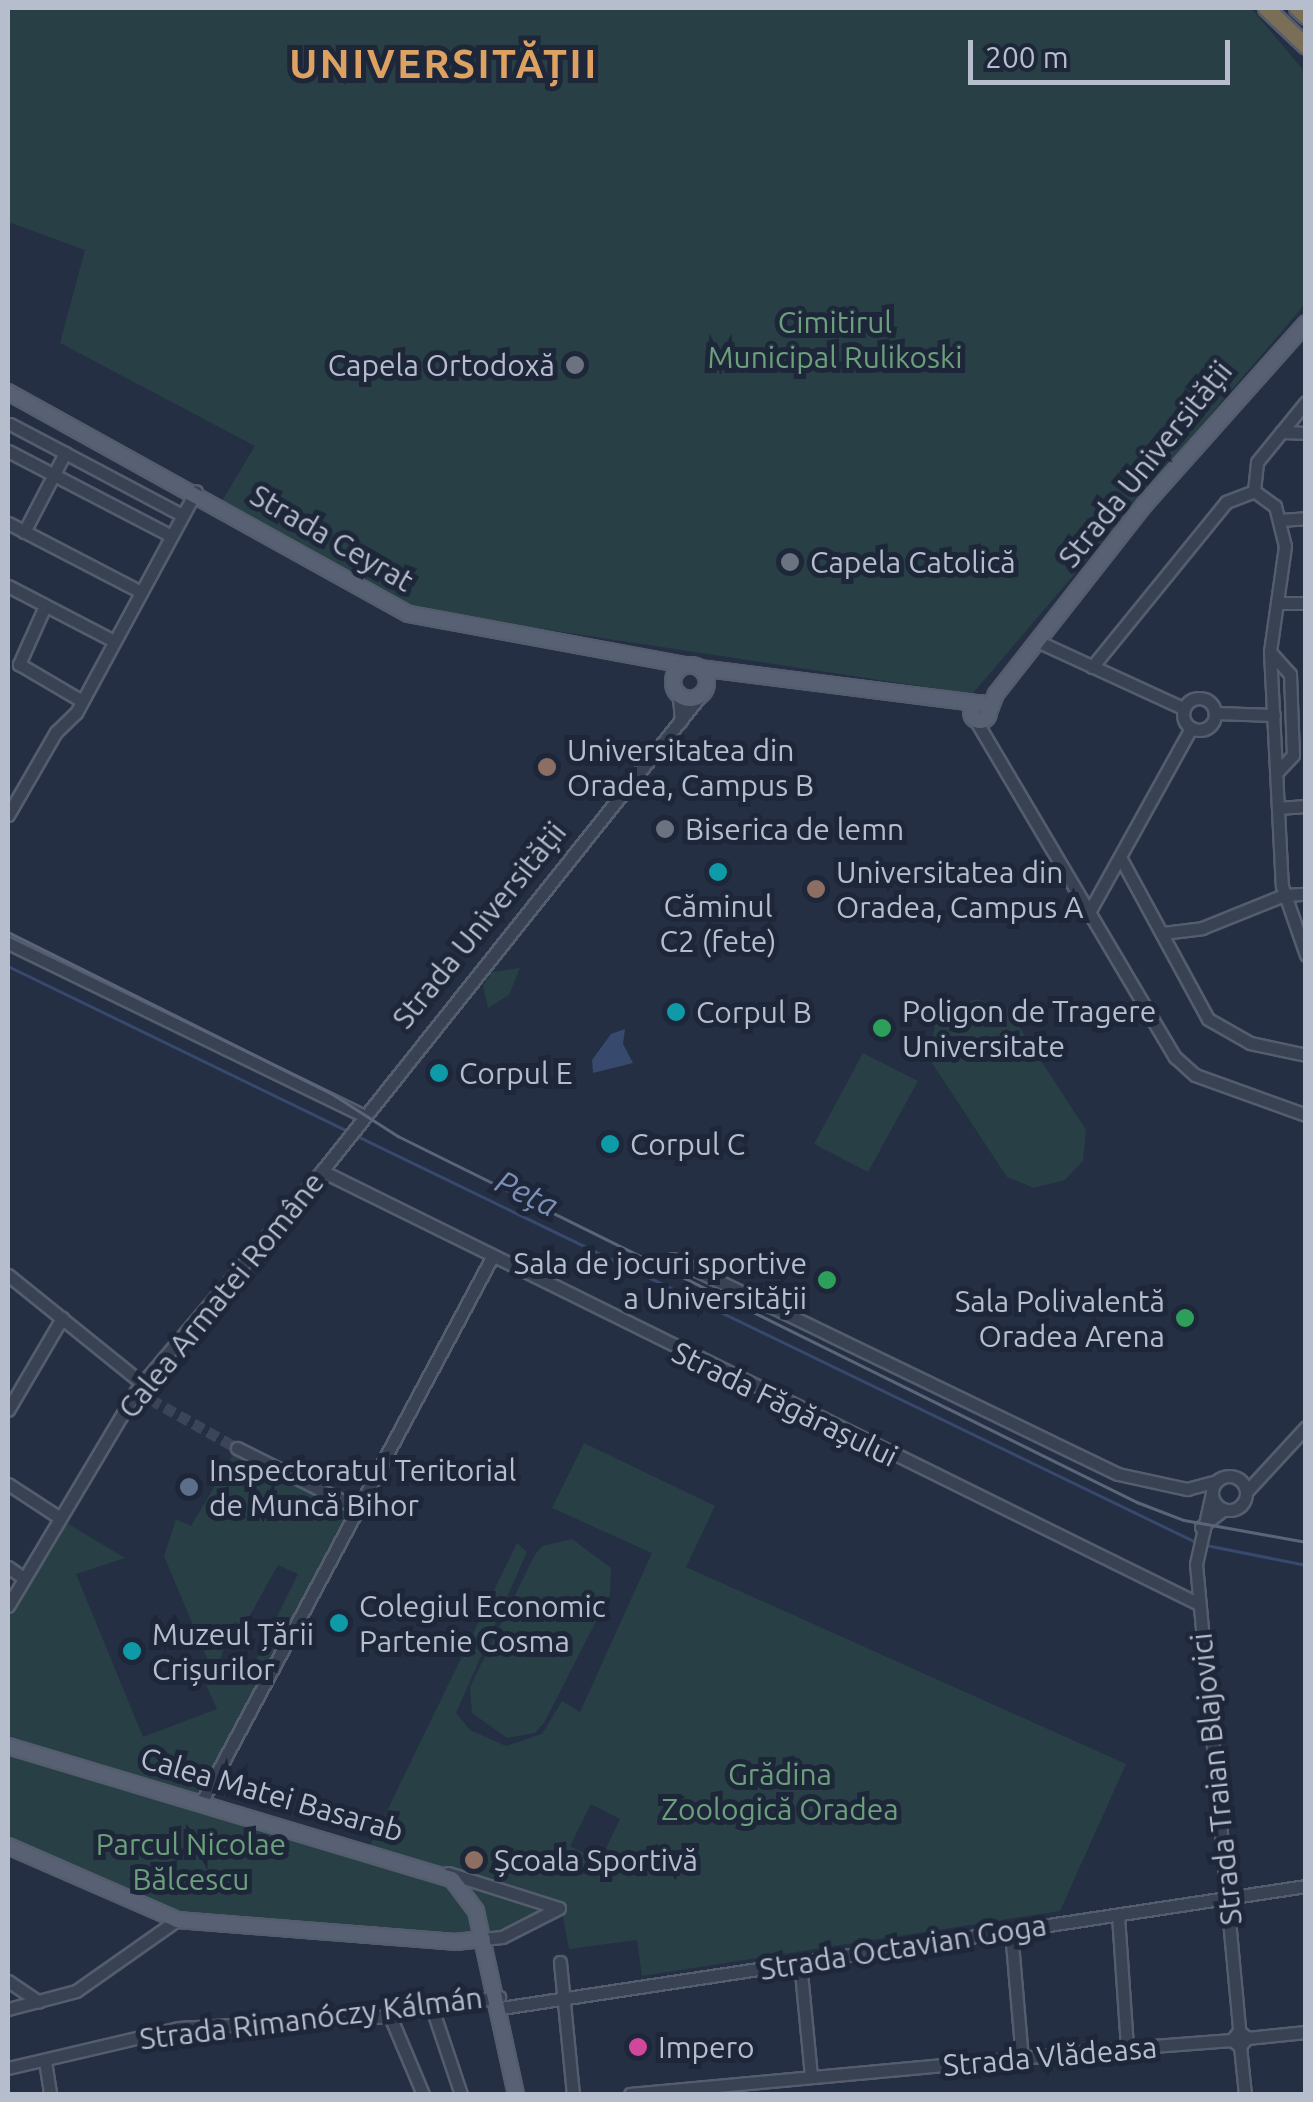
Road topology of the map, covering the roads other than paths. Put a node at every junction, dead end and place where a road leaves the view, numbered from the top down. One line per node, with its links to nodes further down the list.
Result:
1 (1266, 8): 6 (highway)
2 (1282, 8): 5 (highway)
3 (1296, 8): 4 (highway)
4 (1306, 16)
5 (1306, 32)
6 (1306, 46)
7 (1306, 315): 9 (main road, Strada Universității)
8 (1306, 323): 9 (main road, Strada Universității)
9 (1264, 364): 31 (main road, Strada Universității)
10 (9, 397): 19 (main road, Strada Ceyrat)
11 (1306, 402): 13 (street)
12 (10, 424): 16 (street)
13 (1281, 432): 14 (street); 18 (street)
14 (1306, 433)
15 (8, 450): 17 (street)
16 (66, 454): 17 (street); 20 (street)
17 (54, 475): 24 (street); 25 (street)
18 (1254, 490): 22 (street); 35 (street)
19 (196, 491): 20 (street); 34 (main road, Strada Ceyrat)
20 (182, 515): 25 (street)
21 (1306, 518): 22 (street)
22 (1280, 520): 29 (street)
23 (8, 522): 24 (street)
24 (24, 532): 27 (street)
25 (171, 536): 27 (street)
26 (8, 586): 30 (street)
27 (141, 592): 32 (street)
28 (1306, 603): 29 (street)
29 (1278, 604): 33 (street)
30 (45, 606): 32 (street); 40 (street)
31 (1037, 641): 35 (street); 43 (main road, Strada Universității)
32 (114, 642): 40 (street)
33 (1270, 652): 44 (street); 47 (street)
34 (656, 658): 36 (main road, Strada Ceyrat); 38 (main road)
35 (1092, 666): 41 (street)
36 (694, 667): 37 (main road); 38 (main road); 39 (main road)
37 (742, 672): 39 (main road, Strada Universității); 43 (main road)
38 (676, 689): 39 (main road); 45 (street)
39 (703, 692): 45 (street, Strada Universității)
40 (82, 701): 50 (street)
41 (1183, 708): 42 (street); 46 (street)
42 (1216, 713): 44 (street); 46 (street)
43 (981, 715): 54 (street)
44 (1274, 715): 47 (street)
45 (681, 721): 60 (street, Strada Universității)
46 (1190, 728): 51 (street)
47 (1277, 772): 49 (street)
48 (1306, 806): 49 (street)
49 (1278, 808): 53 (street)
50 (8, 815)
51 (1120, 857): 54 (street); 55 (street)
52 (1306, 894): 53 (street)
53 (1284, 896): 55 (street); 57 (street)
54 (1088, 914): 59 (street)
55 (1163, 933): 58 (street)
56 (8, 943): 60 (street)
57 (1306, 955)
58 (1306, 1055)
59 (1306, 1116)
60 (363, 1118): 61 (street, Strada Universității)
61 (345, 1142): 62 (street, Calea Armatei Române)
62 (322, 1171): 64 (street, Strada Făgărașului); 67 (street, Calea Armatei Române)
63 (673, 1259): 74 (street)
64 (491, 1260): 77 (street); 81 (street, Strada Făgărașului)
65 (8, 1275): 66 (street)
66 (62, 1318): 67 (street); 68 (street)
67 (142, 1383): 78 (street, Calea Armatei Române)
68 (8, 1410)
69 (1306, 1427): 71 (street)
70 (237, 1448): 77 (street)
71 (1262, 1467): 72 (street); 75 (street)
72 (1232, 1476): 75 (street); 76 (street)
73 (8, 1484): 78 (street)
74 (1187, 1489): 76 (street); 76 (street)
75 (1246, 1491): 76 (street, Strada Traian Blajovici)
76 (1215, 1497): 81 (street, Strada Traian Blajovici)
77 (359, 1510): 84 (street)
78 (60, 1518): 80 (street, Calea Armatei Române)
79 (8, 1567): 80 (street)
80 (24, 1578): 82 (street, Calea Armatei Române)
81 (1199, 1604): 88 (street, Strada Traian Blajovici)
82 (8, 1606)
83 (8, 1746): 84 (main road, Calea Matei Basarab)
84 (202, 1801): 86 (main road, Calea Matei Basarab)
85 (8, 1846): 90 (main road)
86 (435, 1869): 92 (main road, Calea Matei Basarab); 92 (street)
87 (1306, 1886): 88 (street, Strada Octavian Goga)
88 (1229, 1898): 89 (street, Strada Octavian Goga); 103 (street, Strada Traian Blajovici)
89 (1118, 1914): 91 (street, Strada Octavian Goga); 104 (street)
90 (177, 1920): 92 (main road); 97 (street)
91 (1011, 1931): 94 (street, Strada Octavian Goga); 105 (street)
92 (483, 1939): 98 (main road, Calea Matei Basarab)
93 (560, 1962): 96 (street)
94 (800, 1962): 96 (street, Strada Octavian Goga); 108 (street)
95 (8, 1981): 97 (street)
96 (563, 1998): 98 (street, Strada Octavian Goga); 113 (street)
97 (39, 2002): 99 (street)
98 (500, 2002): 100 (street, Strada Rimanóczy Kálmán); 112 (main road, Calea Matei Basarab)
99 (8, 2010)
100 (433, 2010): 101 (street, Strada Rimanóczy Kálmán); 111 (street)
101 (390, 2016): 106 (street, Strada Rimanóczy Kálmán); 110 (street)
102 (1306, 2032): 103 (street, Strada Vlădeasa)
103 (1240, 2039): 104 (street, Strada Vlădeasa); 115 (street, Strada Traian Blajovici)
104 (1127, 2048): 105 (street, Strada Vlădeasa)
105 (1022, 2059): 108 (street, Strada Vlădeasa)
106 (45, 2062): 107 (street, Strada Rimanóczy Kálmán); 109 (street)
107 (8, 2068)
108 (810, 2076): 114 (street, Strada Vlădeasa)
109 (50, 2094)
110 (422, 2094)
111 (462, 2094)
112 (516, 2094)
113 (573, 2094)
114 (630, 2094)
115 (1244, 2094)

